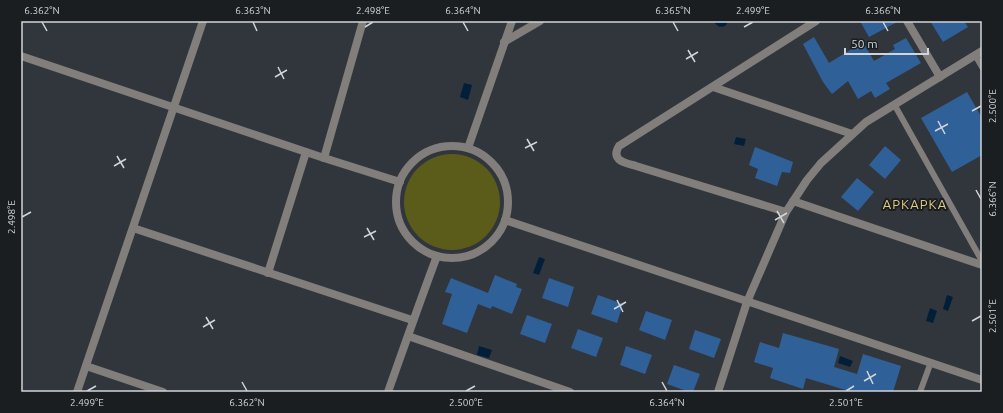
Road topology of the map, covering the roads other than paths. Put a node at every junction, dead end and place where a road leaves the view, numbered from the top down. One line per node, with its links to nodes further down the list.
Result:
1 (203, 21): 14 (street)
2 (363, 21): 18 (street)
3 (512, 21): 7 (street)
4 (540, 21): 7 (street)
5 (816, 21): 12 (street)
6 (907, 21): 11 (street)
7 (504, 42): 16 (street)
8 (978, 53): 10 (lane); 11 (street)
9 (21, 56): 14 (street)
10 (982, 67)
11 (940, 77): 13 (street)
12 (713, 87): 15 (street); 21 (street)
13 (894, 104): 15 (street); 25 (lane)
14 (174, 107): 17 (street); 23 (street)
15 (852, 134): 20 (street)
16 (468, 148): 19 (street); 22 (street)
17 (306, 152): 18 (street); 27 (street)
18 (324, 158): 19 (street)
19 (400, 182): 24 (street)
20 (793, 201): 21 (street); 26 (street)
21 (786, 212): 28 (street)
22 (505, 220): 24 (street); 28 (street)
23 (133, 228): 27 (street); 32 (street)
24 (436, 256): 29 (street)
25 (982, 261)
26 (982, 265)
27 (268, 273): 29 (street)
28 (747, 302): 31 (street); 38 (street)
29 (412, 320): 30 (street)
30 (408, 336): 36 (street); 37 (street)
31 (931, 362): 33 (street); 39 (lane)
32 (86, 366): 34 (street); 35 (street)
33 (982, 380)
34 (77, 392)
35 (163, 392)
36 (388, 392)
37 (570, 392)
38 (718, 392)
39 (920, 392)

